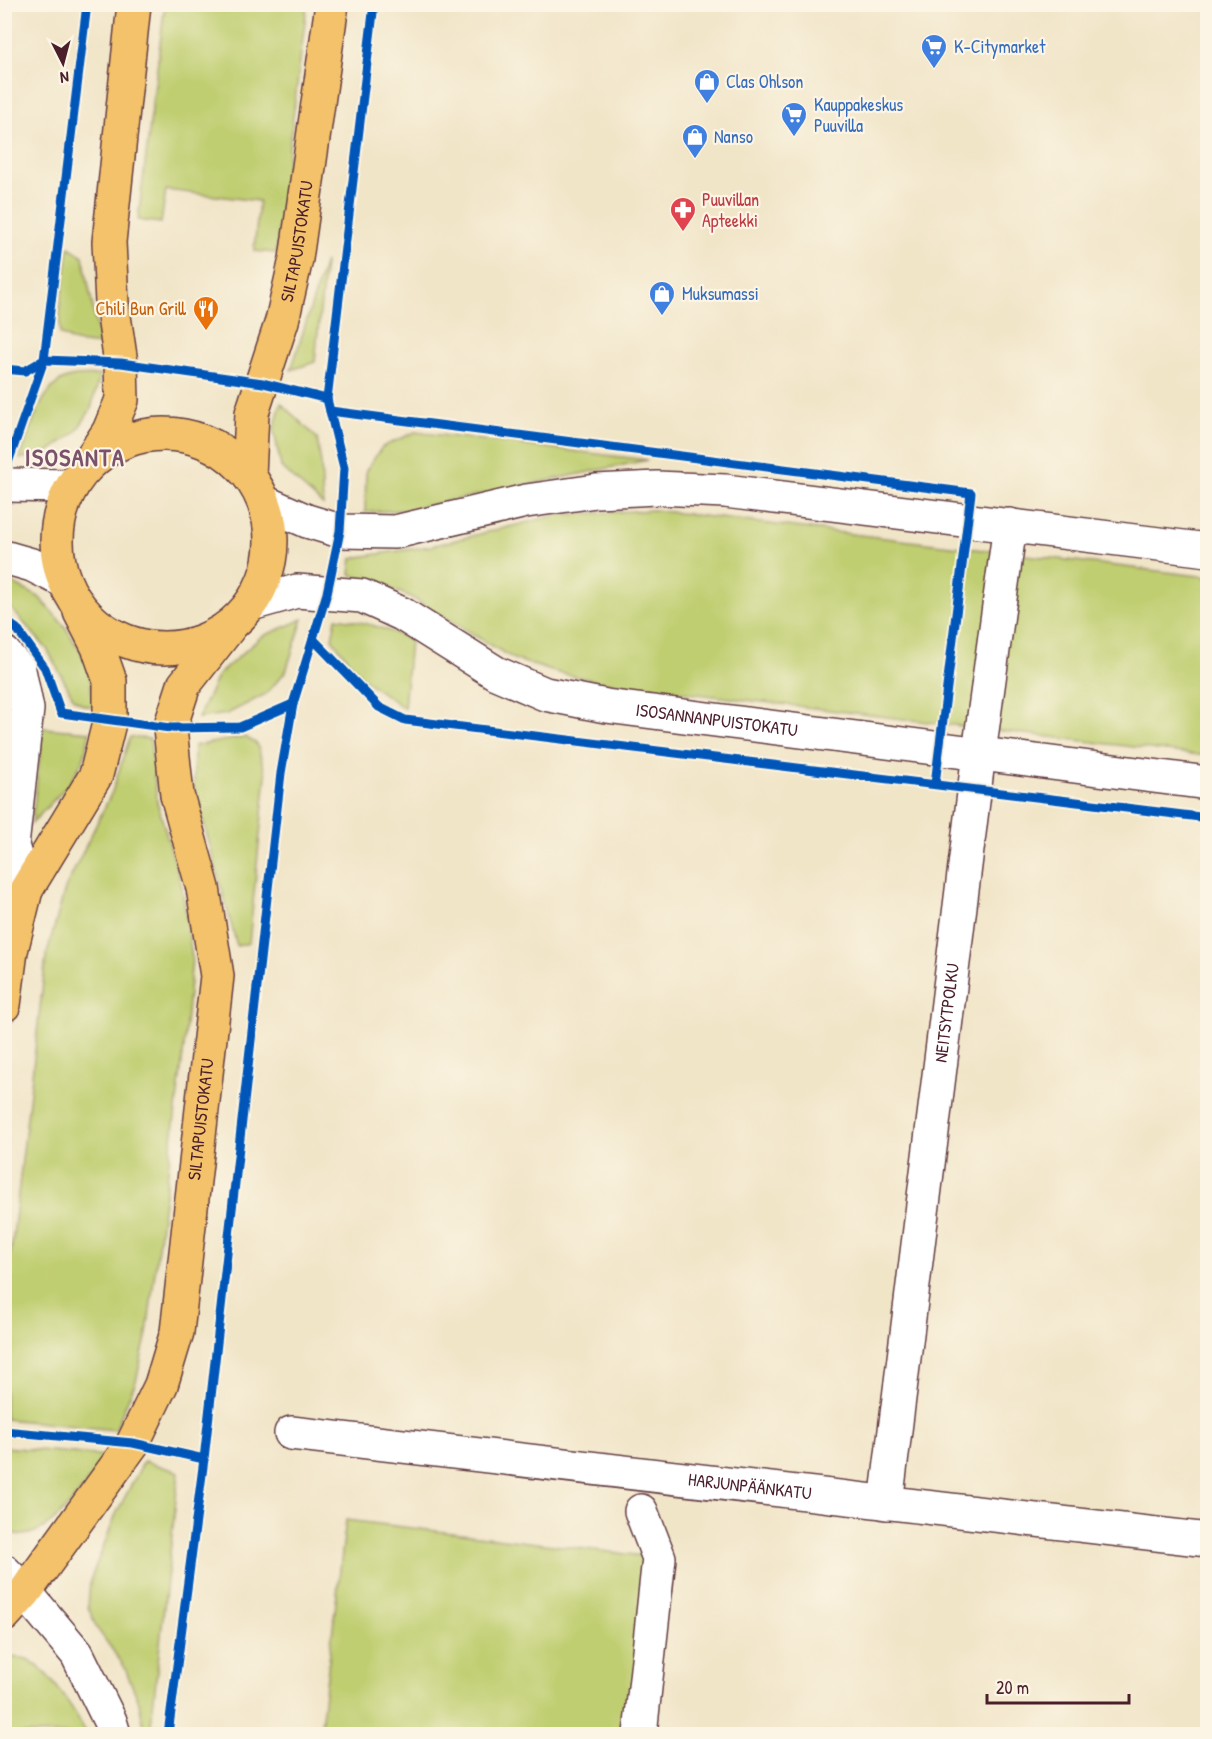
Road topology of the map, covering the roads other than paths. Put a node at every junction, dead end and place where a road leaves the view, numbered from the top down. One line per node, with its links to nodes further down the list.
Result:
1 (134, 4): 3 (main road)
2 (332, 4): 5 (main road, SILTAPUISTOKATU)
3 (78, 477): 4 (street); 5 (main road); 9 (main road)
4 (4, 485)
5 (256, 488): 6 (street); 10 (main road)
6 (1010, 525): 7 (street); 12 (street, NEITSYTPOLKU)
7 (1208, 550)
8 (4, 557): 9 (street)
9 (69, 590): 10 (main road); 14 (main road)
10 (241, 615): 12 (street, ISOSANNANPUISTOKATU); 20 (main road, SILTAPUISTOKATU)
11 (4, 653): 14 (street)
12 (979, 753): 13 (street, ISOSANNANPUISTOKATU); 17 (street, NEITSYTPOLKU)
13 (1208, 783)
14 (26, 890): 15 (main road)
15 (4, 1005)
16 (291, 1433): 17 (street, HARJUNPÄÄNKATU)
17 (886, 1503): 19 (street, HARJUNPÄÄNKATU)
18 (641, 1511): 22 (street)
19 (1208, 1540)
20 (11, 1593): 21 (street, SILTAPUISTOKATU)
21 (114, 1734)
22 (640, 1734)

